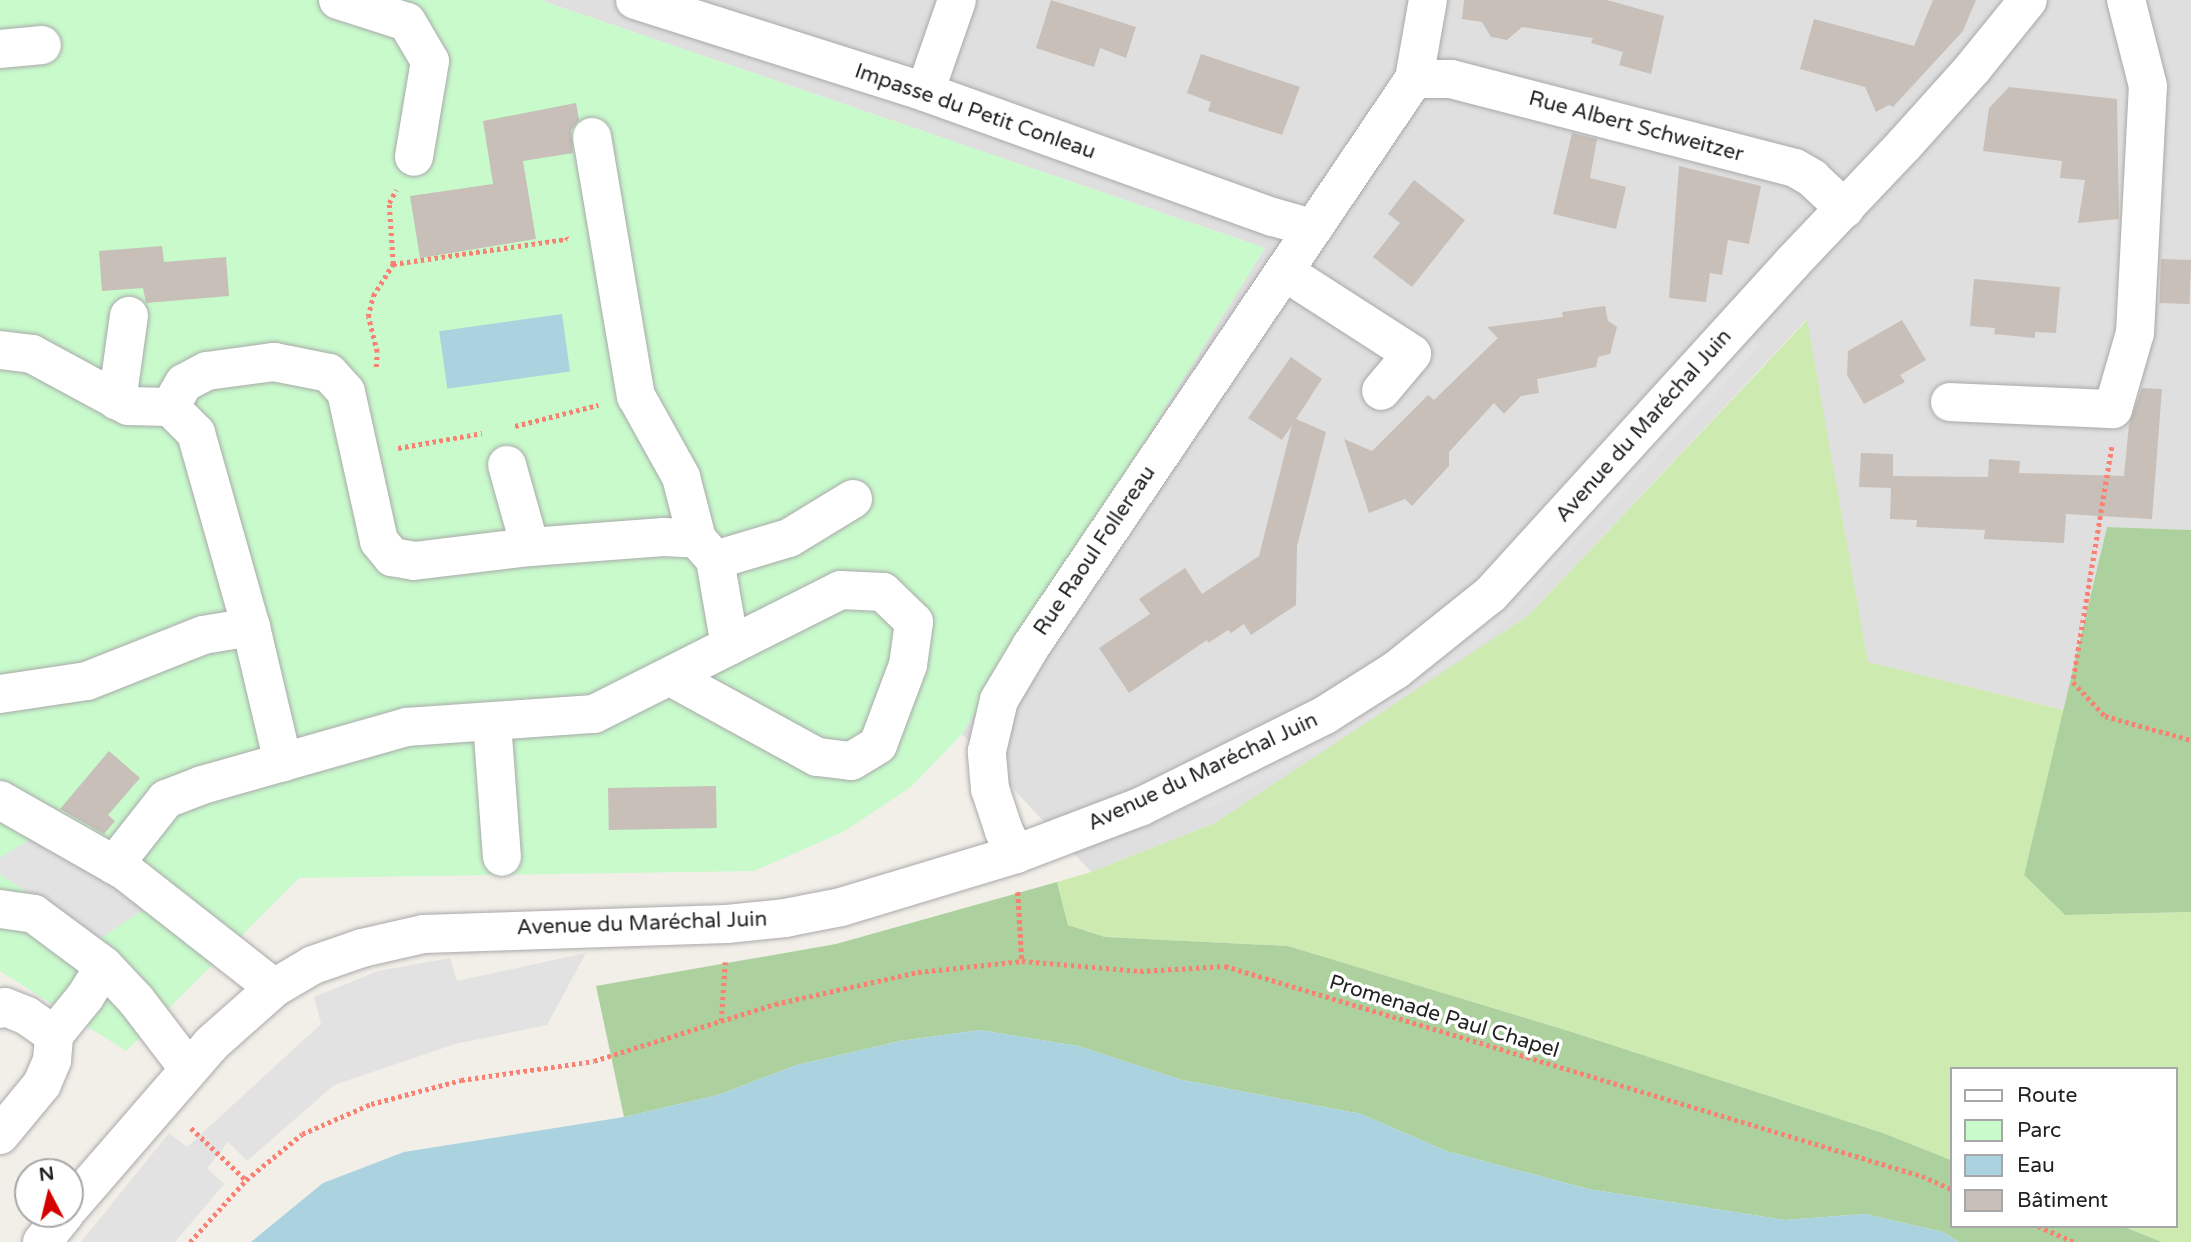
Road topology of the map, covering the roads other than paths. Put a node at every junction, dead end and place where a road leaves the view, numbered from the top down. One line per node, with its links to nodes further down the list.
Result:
1 (338, 0): 12 (street)
2 (635, 0): 10 (street, Impasse du Petit Conleau)
3 (957, 0): 10 (street)
4 (1428, 0): 9 (street, Rue Raoul Follereau)
5 (2028, 0): 13 (street, Avenue du Maréchal Juin)
6 (2126, 0): 20 (street)
7 (41, 45): 8 (street)
8 (0, 49)
9 (1414, 79): 13 (street, Rue Albert Schweitzer); 14 (street, Rue Raoul Follereau)
10 (925, 92): 14 (street, Impasse du Petit Conleau)
11 (592, 137): 25 (street)
12 (414, 158)
13 (1845, 209): 33 (street, Avenue du Maréchal Juin)
14 (1312, 228): 15 (street, Rue Raoul Follereau)
15 (1285, 272): 18 (street); 33 (street, Rue Raoul Follereau)
16 (129, 316): 19 (street)
17 (0, 350): 19 (street)
18 (1381, 391)
19 (117, 401): 21 (street)
20 (1950, 402)
21 (170, 407): 24 (street); 26 (street)
22 (502, 441): 24 (street)
23 (853, 499): 25 (street)
24 (530, 547): 25 (street)
25 (706, 550): 27 (street)
26 (251, 627): 29 (street); 31 (street)
27 (730, 646): 28 (street); 28 (street)
28 (671, 677): 30 (street)
29 (0, 694)
30 (492, 722): 31 (street); 34 (street)
31 (283, 762): 35 (street)
32 (0, 800): 35 (street)
33 (1016, 854): 38 (street, Avenue du Maréchal Juin)
34 (502, 857)
35 (114, 865): 38 (street)
36 (0, 909): 37 (street)
37 (104, 966): 40 (street); 41 (street)
38 (274, 988): 41 (street, Avenue du Maréchal Juin)
39 (0, 1009): 40 (street)
40 (54, 1035): 42 (street)
41 (188, 1068): 43 (street, Avenue du Maréchal Juin)
42 (0, 1135)
43 (84, 1191)
44 (54, 1228): 45 (street)
45 (42, 1242)

